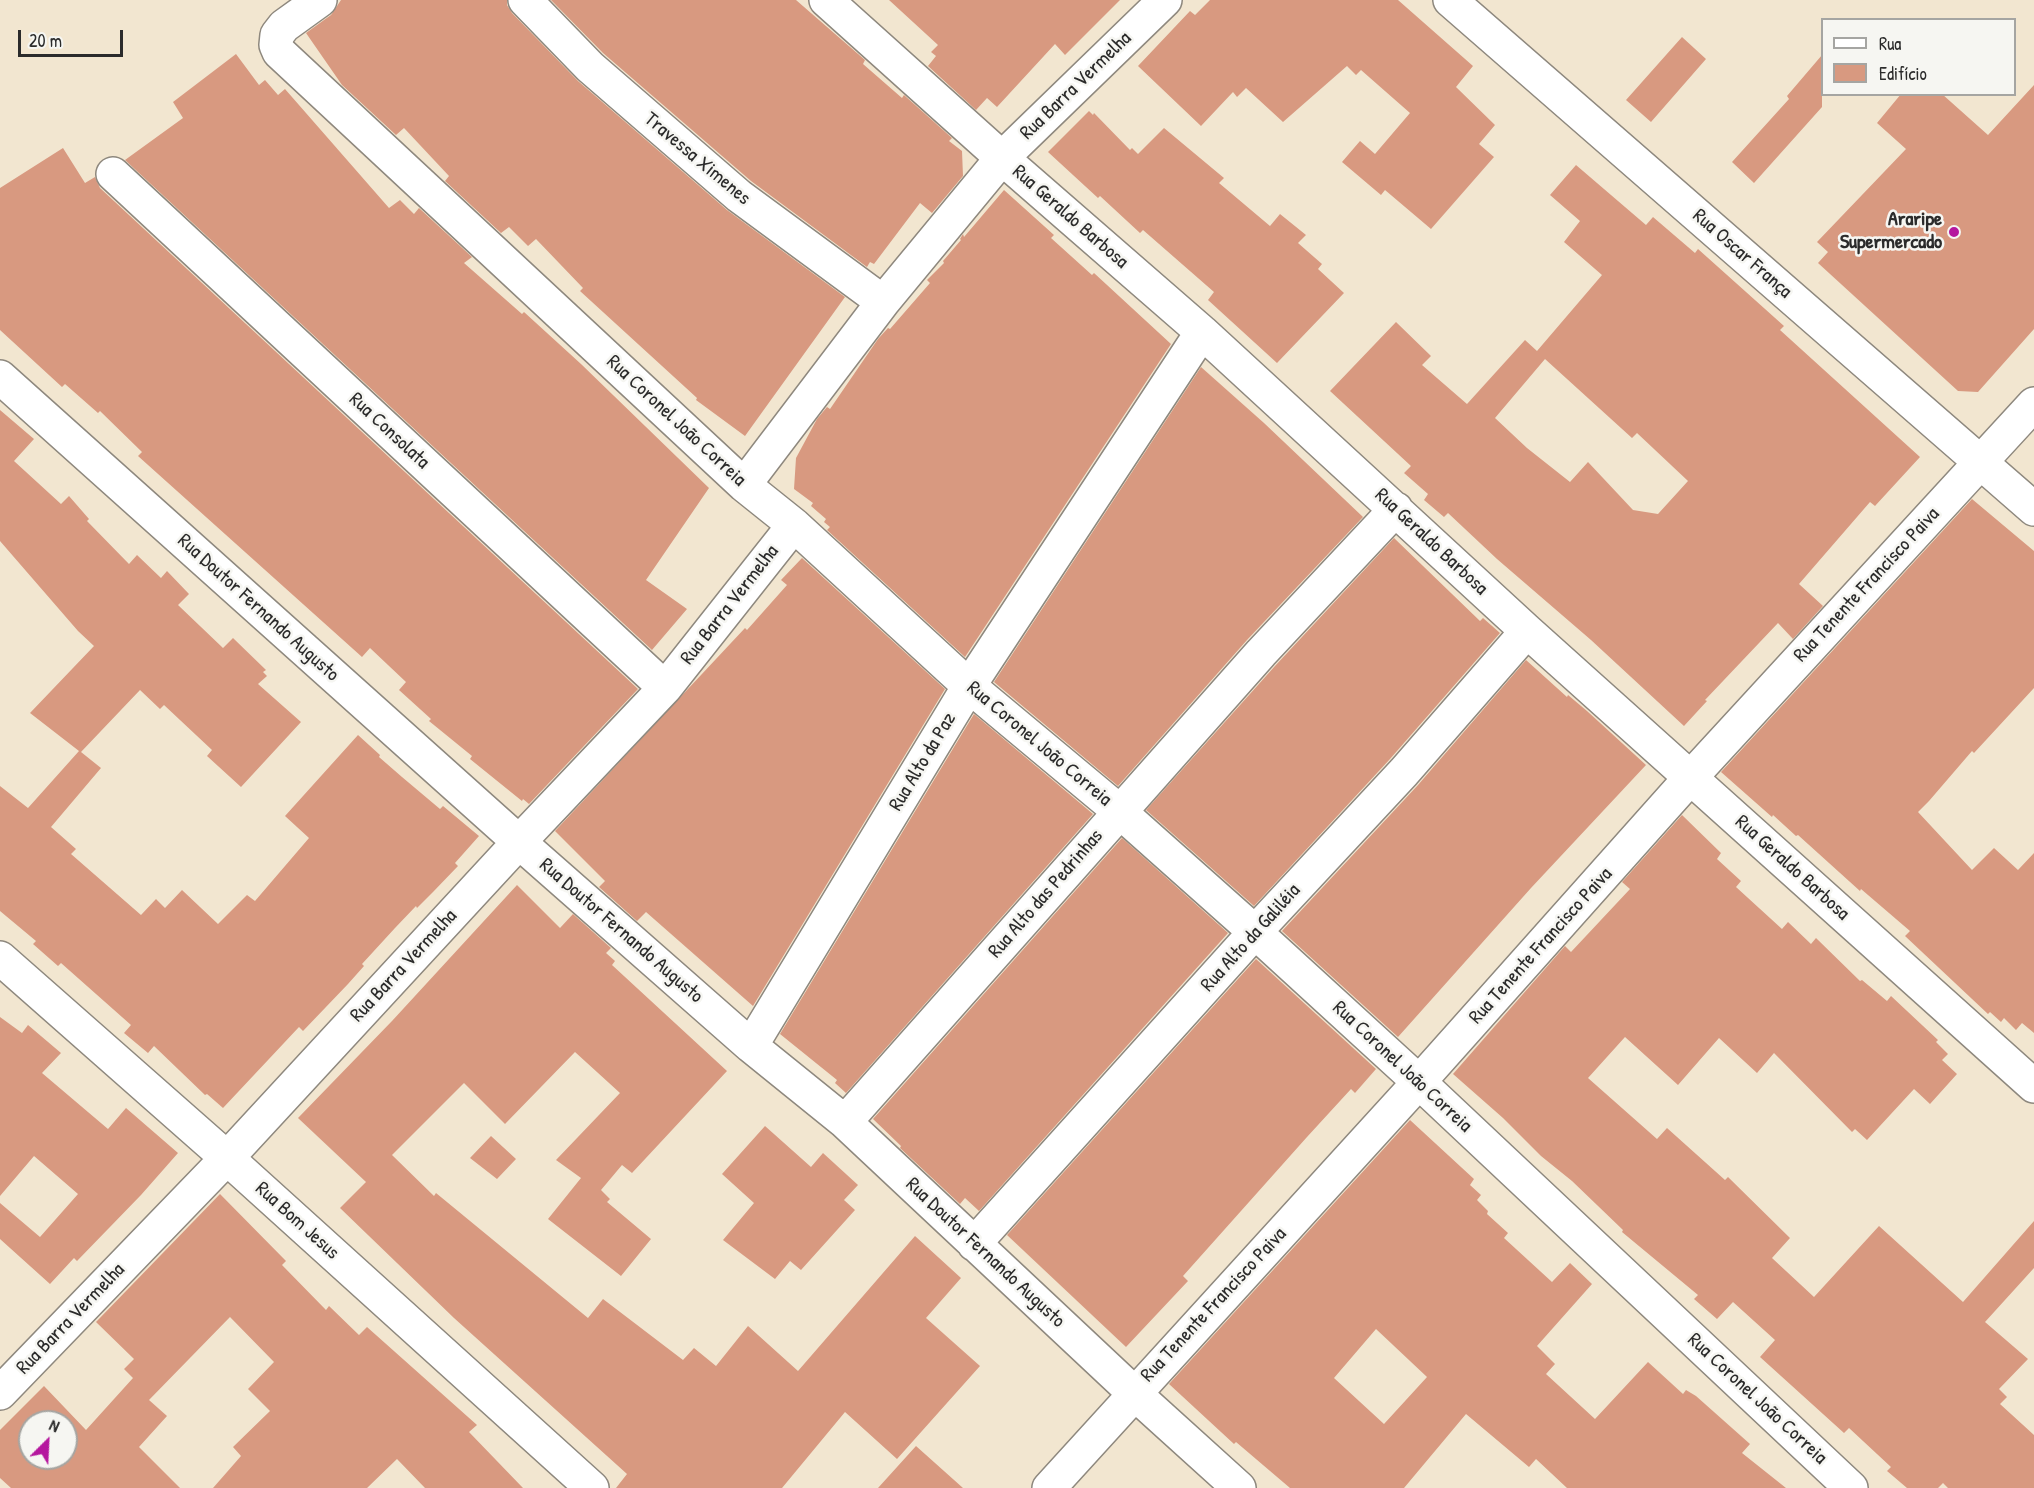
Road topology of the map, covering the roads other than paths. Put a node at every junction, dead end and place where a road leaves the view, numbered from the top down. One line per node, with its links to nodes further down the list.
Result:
1 (320, 0): 13 (street, Rua Coronel João Correia)
2 (525, 0): 8 (street, Travessa Ximenes)
3 (826, 0): 6 (street, Rua Geraldo Barbosa)
4 (1165, 0): 6 (street, Rua Barra Vermelha)
5 (1450, 0): 12 (street, Rua Oscar França)
6 (1002, 158): 8 (street, Rua Barra Vermelha); 9 (street, Rua Geraldo Barbosa)
7 (113, 174): 19 (street, Rua Consolata)
8 (883, 302): 13 (street, Rua Barra Vermelha)
9 (1202, 332): 14 (street, Rua Geraldo Barbosa); 18 (street, Rua Alto da Paz)
10 (0, 377): 22 (street, Rua Doutor Fernando Augusto)
11 (2034, 404): 12 (street, Rua Tenente Francisco Paiva)
12 (1981, 461): 15 (street, Rua Oscar França); 20 (street, Rua Tenente Francisco Paiva)
13 (744, 485): 16 (street, Rua Coronel João Correia)
14 (1396, 509): 17 (street, Rua Geraldo Barbosa); 21 (street, Rua Alto das Pedrinhas)
15 (2034, 509)
16 (794, 525): 18 (street, Rua Coronel João Correia); 19 (street, Rua Barra Vermelha)
17 (1527, 631): 20 (street, Rua Geraldo Barbosa); 23 (street, Rua Alto da Galiléia)
18 (969, 686): 21 (street, Rua Coronel João Correia); 25 (street, Rua Alto da Paz)
19 (664, 688): 22 (street, Rua Barra Vermelha)
20 (1691, 777): 26 (street, Rua Tenente Francisco Paiva); 27 (street, Rua Geraldo Barbosa)
21 (1119, 811): 23 (street, Rua Coronel João Correia); 28 (street, Rua Alto das Pedrinhas)
22 (519, 842): 25 (street, Rua Doutor Fernando Augusto); 29 (street, Rua Barra Vermelha)
23 (1255, 932): 26 (street, Rua Coronel João Correia); 30 (street, Rua Alto da Galiléia)
24 (0, 958): 29 (street, Rua Bom Jesus)
25 (751, 1046): 28 (street, Rua Doutor Fernando Augusto)
26 (1419, 1082): 32 (street, Rua Tenente Francisco Paiva); 36 (street, Rua Coronel João Correia)
27 (2034, 1086)
28 (845, 1122): 30 (street, Rua Doutor Fernando Augusto)
29 (227, 1158): 31 (street, Rua Barra Vermelha); 33 (street, Rua Bom Jesus)
30 (974, 1244): 32 (street, Rua Doutor Fernando Augusto)
31 (0, 1393)
32 (1134, 1393): 34 (street, Rua Tenente Francisco Paiva); 35 (street, Rua Doutor Fernando Augusto)
33 (592, 1488)
34 (1049, 1488)
35 (1239, 1488)
36 (1851, 1488)

